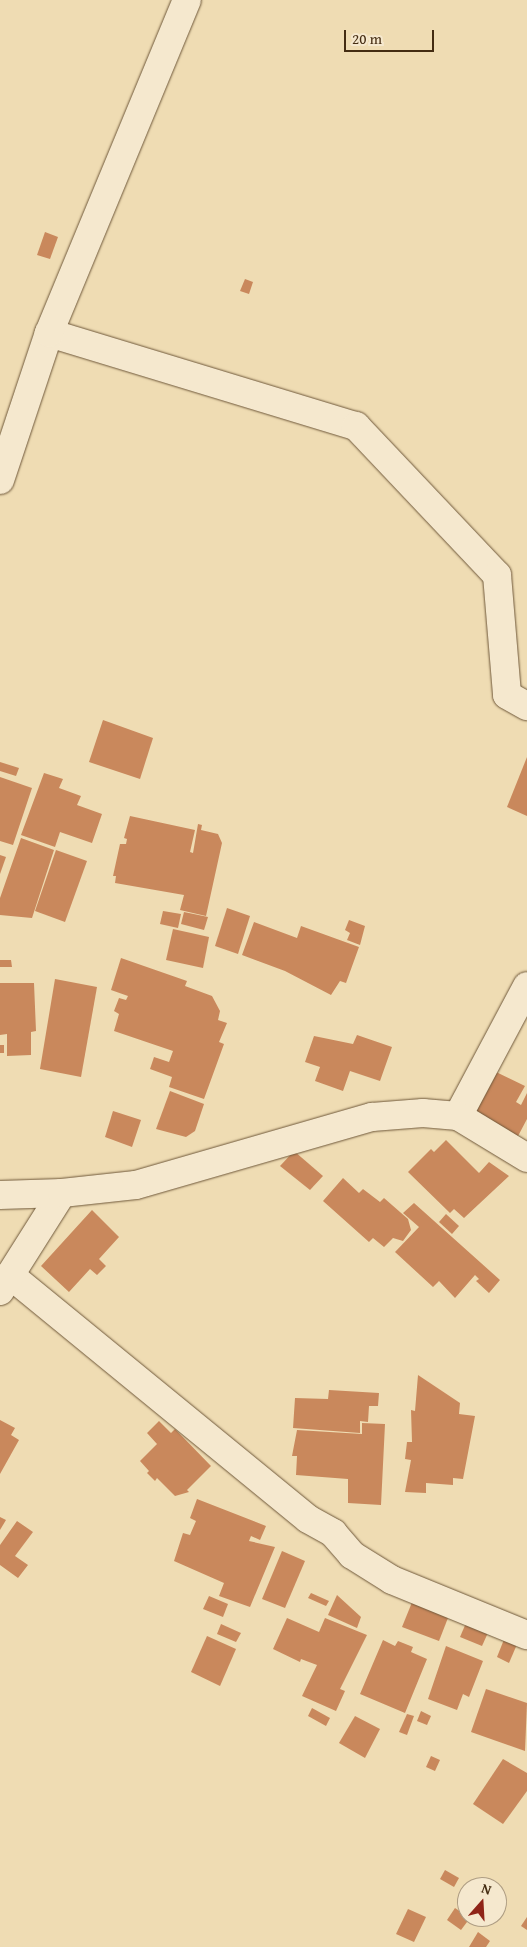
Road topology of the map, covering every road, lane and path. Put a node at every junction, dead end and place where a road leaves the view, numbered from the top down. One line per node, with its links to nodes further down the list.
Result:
1 (187, 0): 2 (street)
2 (49, 333): 3 (street); 4 (street)
3 (0, 480)
4 (527, 706)
5 (527, 986): 6 (street)
6 (458, 1116): 7 (street); 8 (street)
7 (527, 1158)
8 (62, 1193): 9 (street); 10 (street)
9 (0, 1195)
10 (5, 1284): 11 (street)
11 (527, 1635)

